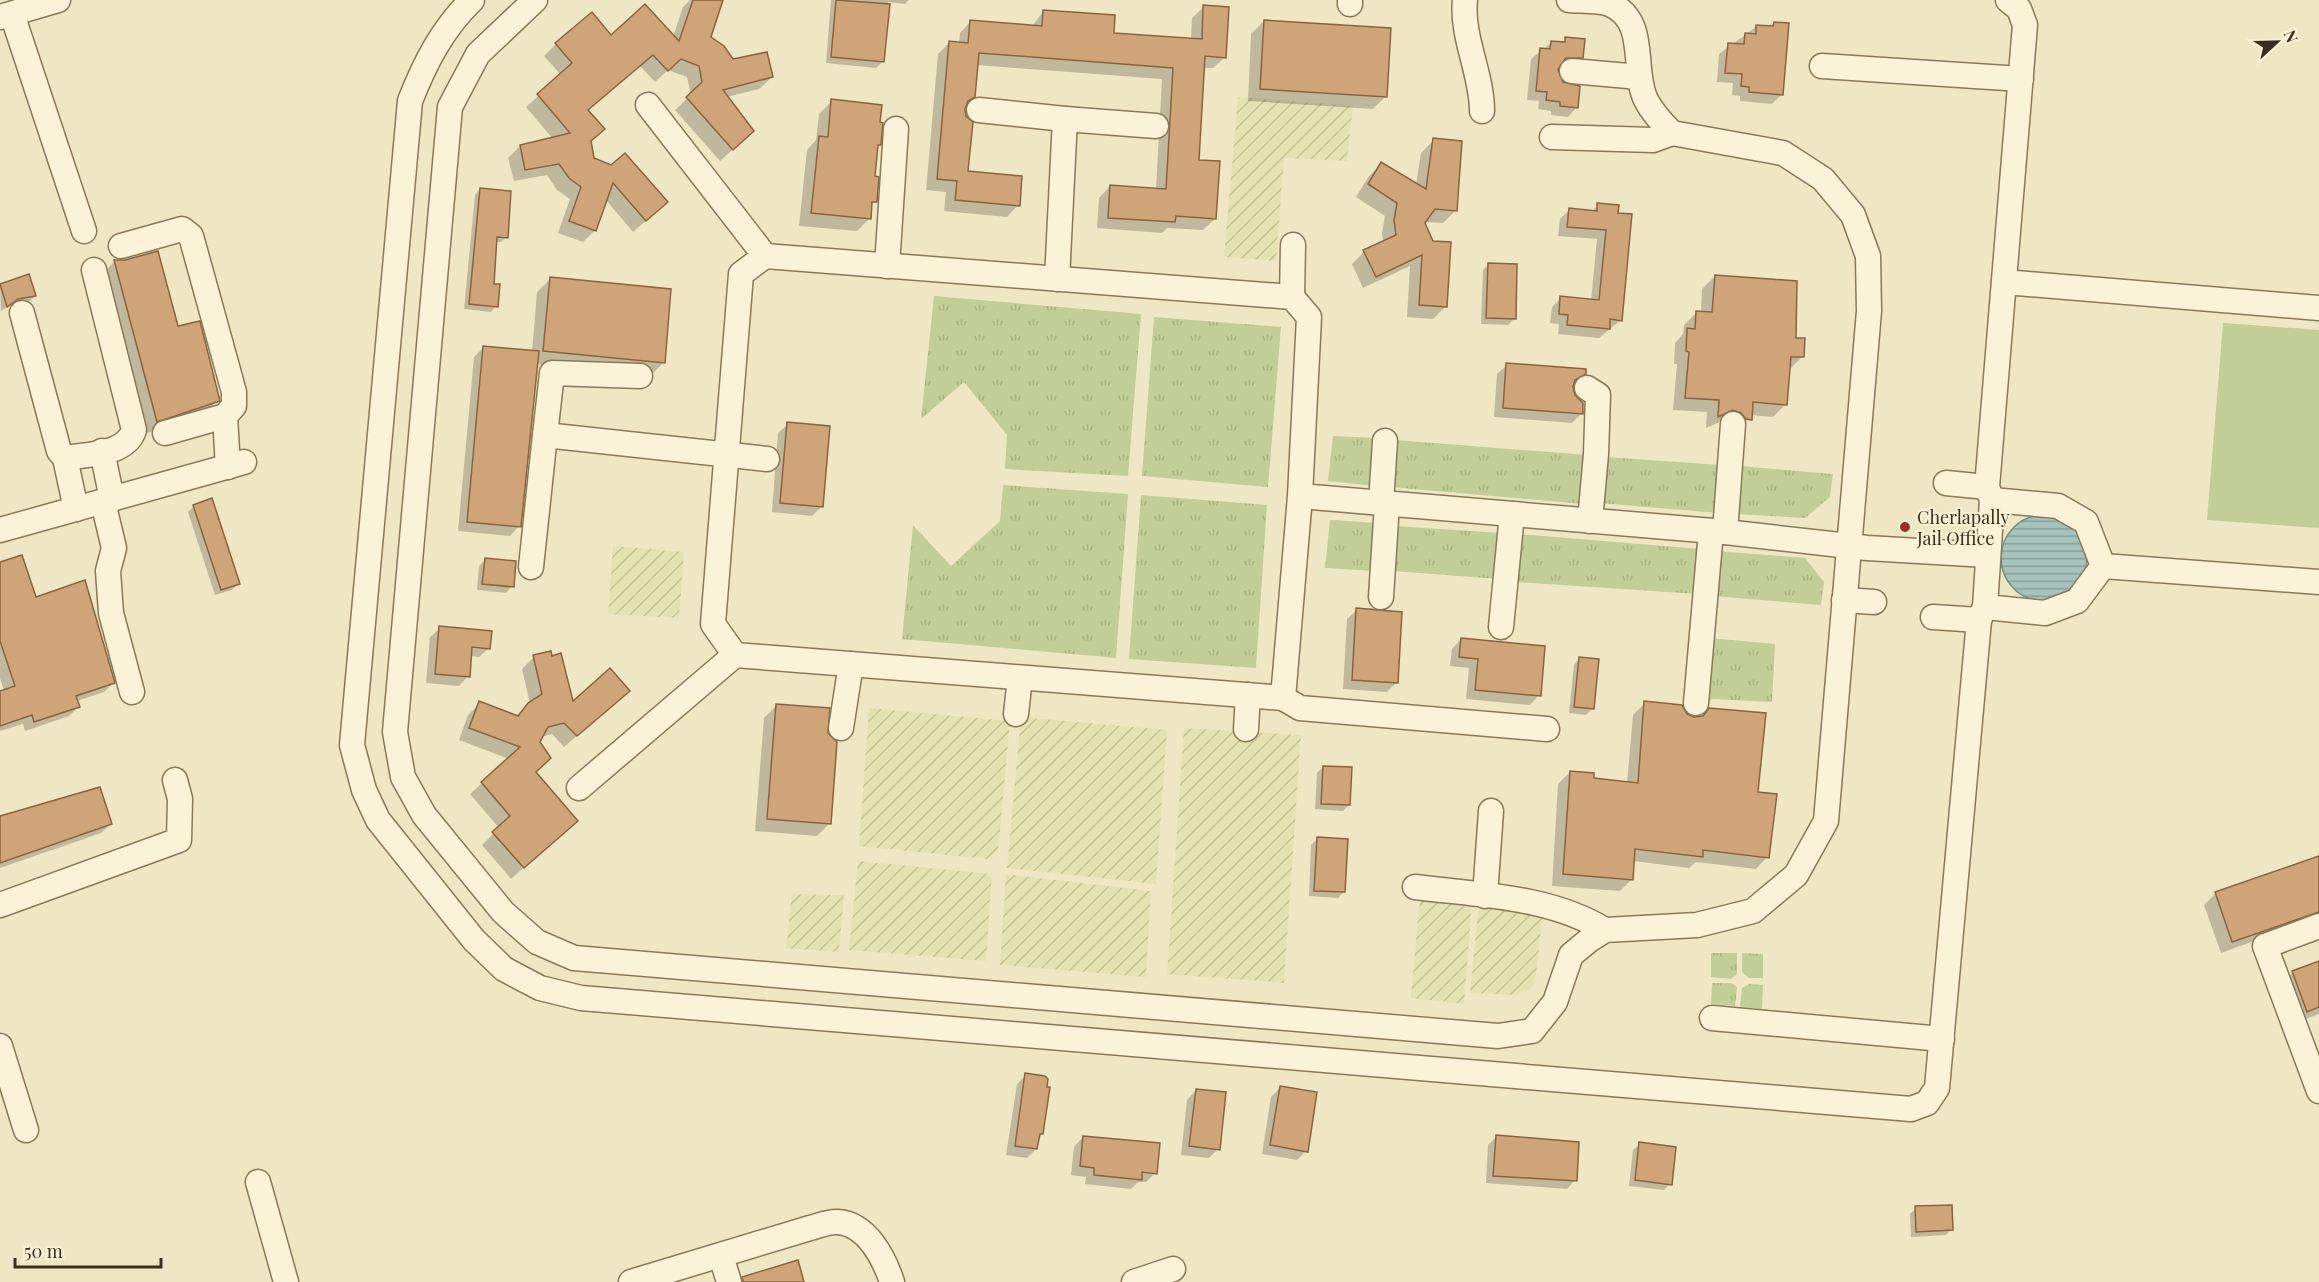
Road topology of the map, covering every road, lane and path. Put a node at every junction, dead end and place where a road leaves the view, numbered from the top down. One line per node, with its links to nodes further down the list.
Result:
1 (58, 0): 7 (street)
2 (472, 0): 83 (street)
3 (535, 0): 81 (street)
4 (1465, 0): 14 (street)
5 (1569, 0): 10 (street)
6 (2016, 3): 11 (street)
7 (6, 15): 20 (street)
8 (1822, 66): 11 (street)
9 (1572, 70): 10 (street)
10 (1639, 77): 18 (street)
11 (2021, 79): 27 (street)
12 (648, 105): 23 (street)
13 (979, 110): 15 (street)
14 (1482, 111)
15 (1065, 119): 16 (street); 26 (street)
16 (1156, 126)
17 (897, 129): 24 (street)
18 (1672, 133): 19 (street); 52 (street)
19 (1552, 137)
20 (84, 231)
21 (1293, 245): 28 (street)
22 (121, 246): 33 (street)
23 (765, 256): 24 (street); 39 (street)
24 (887, 266): 26 (street)
25 (94, 270): 38 (street)
26 (1057, 279): 28 (street)
27 (2004, 282): 29 (street); 43 (street)
28 (1292, 297): 44 (street)
29 (2319, 308)
30 (22, 313): 40 (street)
31 (640, 376): 36 (street)
32 (1587, 388): 49 (street)
33 (225, 416): 35 (street); 45 (street)
34 (1733, 424): 51 (street)
35 (165, 433)
36 (545, 435): 39 (street); 55 (street)
37 (1385, 441): 46 (street)
38 (102, 451): 40 (street); 45 (street)
39 (727, 455): 41 (street); 63 (street)
40 (66, 458): 47 (street)
41 (767, 459)
42 (1946, 483): 43 (street)
43 (1989, 493): 53 (street); 54 (street)
44 (1300, 496): 46 (street); 68 (street)
45 (108, 500): 47 (street); 66 (street)
46 (1384, 504): 48 (street); 57 (street)
47 (76, 509): 50 (street)
48 (1512, 514): 49 (street); 62 (street)
49 (1590, 521): 51 (street)
50 (0, 530)
51 (1718, 532): 52 (street); 69 (street)
52 (1849, 545): 53 (street); 58 (street)
53 (1987, 555): 60 (street)
54 (2103, 566): 56 (street); 60 (street)
55 (531, 567)
56 (2319, 582)
57 (1381, 597)
58 (1844, 600): 59 (street); 81 (street)
59 (1874, 602)
60 (1982, 613): 61 (street); 83 (street)
61 (1933, 617)
62 (1501, 627)
63 (735, 655): 64 (street); 75 (street)
64 (851, 664): 65 (street); 71 (street)
65 (1020, 678): 67 (street); 70 (street)
66 (132, 692)
67 (1248, 695): 68 (street); 72 (street)
68 (1283, 698): 73 (street)
69 (1696, 703)
70 (1016, 714)
71 (841, 728)
72 (1246, 729)
73 (1547, 729)
74 (175, 780): 79 (street)
75 (579, 788)
76 (1491, 811): 78 (street)
77 (1415, 887): 78 (street)
78 (1485, 896): 81 (street)
79 (0, 905)
80 (2319, 926): 85 (street)
81 (1605, 930)
82 (1712, 1018): 83 (street)
83 (1942, 1039)
84 (0, 1046): 86 (street)
85 (2319, 1091)
86 (26, 1130)
87 (258, 1182): 90 (street)
88 (721, 1256): 91 (street); 92 (street); 93 (street)
89 (1173, 1269): 94 (street)
90 (286, 1282)
91 (631, 1282)
92 (729, 1282)
93 (892, 1282)
94 (1134, 1282)

